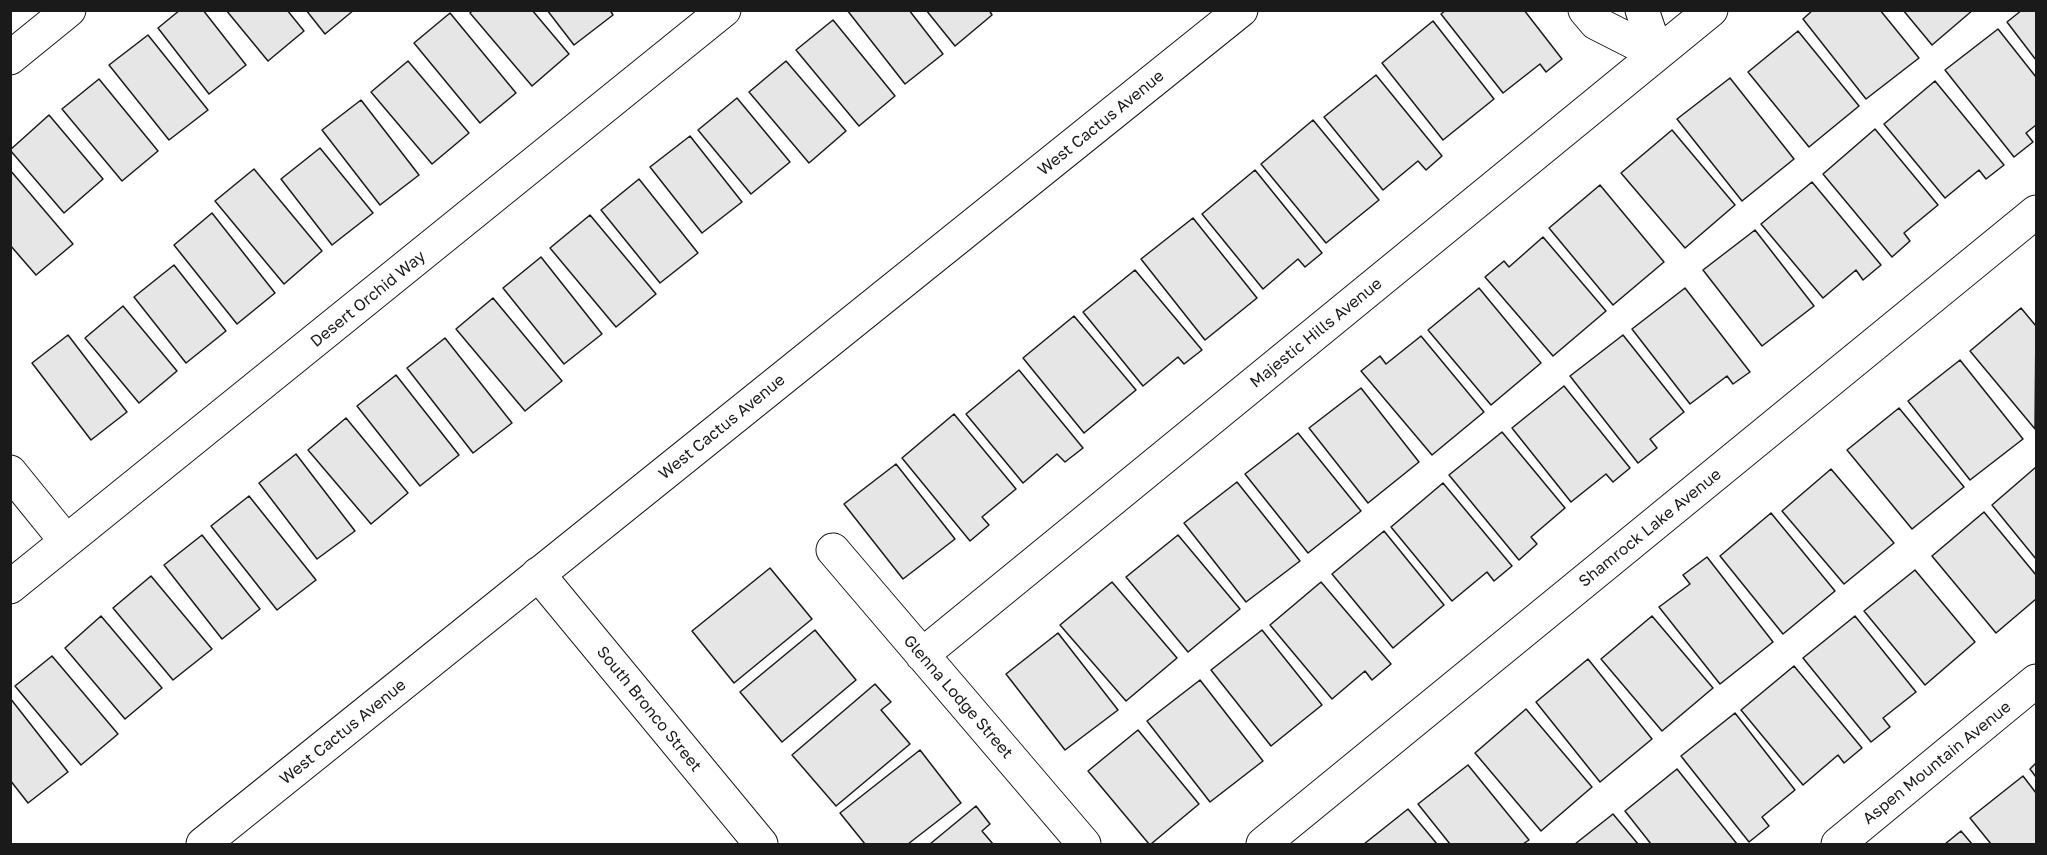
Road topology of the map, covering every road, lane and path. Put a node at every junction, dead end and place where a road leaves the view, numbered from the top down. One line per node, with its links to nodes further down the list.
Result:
1 (69, 10): 8 (street)
2 (724, 10): 11 (street, Desert Orchid Way)
3 (1241, 10): 13 (street, West Cactus Avenue)
4 (1585, 10): 7 (street)
5 (1642, 10): 7 (street)
6 (1711, 10): 7 (street, Majestic Hills Avenue)
7 (1657, 54): 15 (street, Majestic Hills Avenue)
8 (10, 58)
9 (2037, 212): 20 (street, Shamrock Lake Avenue)
10 (10, 472): 11 (street)
11 (66, 541): 14 (street, Desert Orchid Way)
12 (833, 550): 15 (street, Glenna Lodge Street)
13 (538, 574): 17 (street, West Cactus Avenue); 18 (street, South Bronco Street)
14 (10, 587)
15 (922, 655): 19 (street, Glenna Lodge Street)
16 (2037, 681): 21 (street, Aspen Mountain Avenue)
17 (203, 844)
18 (761, 844)
19 (1084, 844)
20 (1263, 844)
21 (1838, 844)

